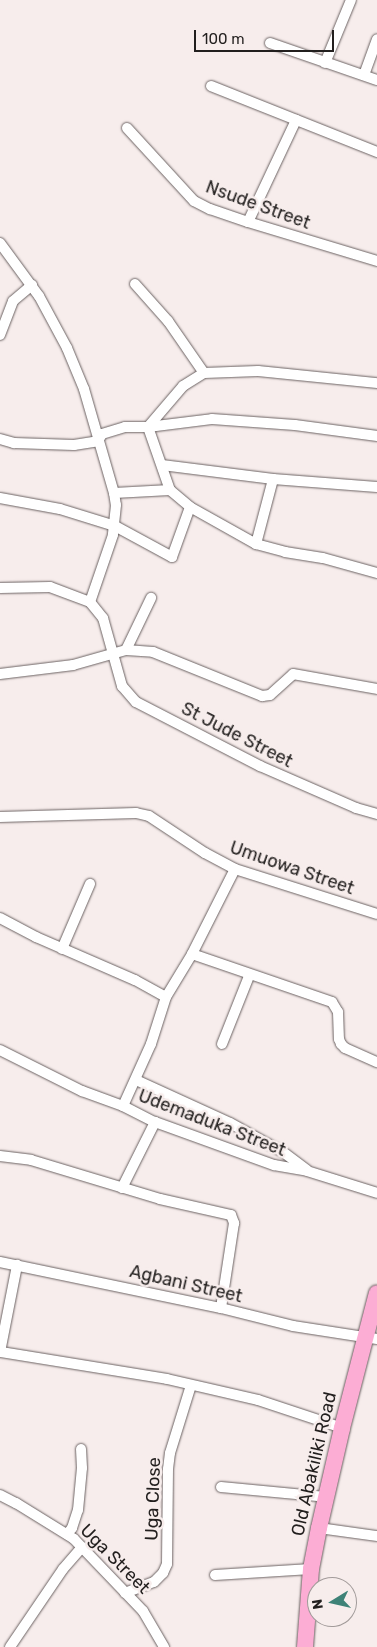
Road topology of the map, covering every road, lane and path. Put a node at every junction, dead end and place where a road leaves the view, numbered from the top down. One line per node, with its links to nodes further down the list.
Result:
1 (351, 0): 4 (street)
2 (377, 39): 5 (street)
3 (270, 43): 4 (street)
4 (325, 62): 5 (street)
5 (364, 75): 6 (street)
6 (377, 80)
7 (211, 86): 8 (street)
8 (296, 120): 10 (street); 11 (street)
9 (127, 128): 11 (street, Nsude Street)
10 (377, 152)
11 (248, 222): 13 (street, Nsude Street)
12 (0, 243): 15 (street)
13 (377, 261)
14 (135, 284): 17 (street)
15 (32, 285): 16 (street); 22 (street)
16 (0, 335)
17 (204, 373): 18 (street); 19 (street)
18 (377, 383)
19 (148, 427): 20 (street); 22 (street); 23 (street)
20 (377, 436)
21 (0, 439): 22 (street)
22 (98, 441): 27 (street)
23 (162, 464): 24 (street); 26 (street)
24 (273, 479): 25 (street); 31 (street)
25 (377, 487)
26 (170, 490): 27 (street); 29 (street)
27 (114, 493): 30 (street)
28 (0, 498): 30 (street)
29 (190, 507): 30 (street); 31 (street)
30 (115, 526): 35 (street)
31 (256, 544): 32 (street)
32 (377, 573)
33 (0, 588): 35 (street)
34 (151, 598): 36 (street)
35 (90, 602): 37 (street, St Jude Street)
36 (126, 650): 37 (street); 39 (street)
37 (114, 653): 38 (street); 40 (street, St Jude Street)
38 (0, 674)
39 (377, 689)
40 (377, 814)
41 (0, 817): 42 (street, Umuowa Street)
42 (235, 869): 44 (street, Umuowa Street); 47 (street)
43 (90, 884): 46 (street)
44 (377, 914)
45 (0, 918): 46 (street)
46 (62, 948): 49 (street)
47 (192, 954): 48 (street); 49 (street)
48 (250, 976): 50 (street); 52 (street)
49 (166, 997): 53 (street)
50 (222, 1044)
51 (0, 1050): 54 (street, Udemaduka Street)
52 (377, 1062)
53 (136, 1080): 54 (street); 57 (street)
54 (123, 1106): 55 (street, Udemaduka Street)
55 (155, 1122): 57 (street, Udemaduka Street); 58 (street)
56 (0, 1156): 58 (street)
57 (307, 1171): 59 (street, Udemaduka Street)
58 (122, 1188): 63 (street)
59 (377, 1193)
60 (0, 1262): 61 (street, Agbani Street)
61 (17, 1265): 63 (street, Agbani Street); 65 (street)
62 (377, 1293): 64 (main road, Old Abakiliki Road)
63 (221, 1308): 64 (street, Agbani Street)
64 (371, 1338): 67 (main road, Old Abakiliki Road)
65 (0, 1352): 66 (street)
66 (191, 1385): 67 (street); 78 (street, Uga Close)
67 (342, 1428): 71 (main road, Old Abakiliki Road)
68 (81, 1449): 73 (street)
69 (222, 1487): 71 (street)
70 (0, 1495): 73 (street, Uga Street)
71 (326, 1496): 72 (main road, Old Abakiliki Road)
72 (319, 1528): 74 (street); 76 (main road, Old Abakiliki Road)
73 (67, 1534): 75 (street, Uga Street)
74 (377, 1536)
75 (82, 1547): 78 (street, Uga Street); 79 (street)
76 (311, 1569): 77 (street); 81 (main road, Old Abakiliki Road)
77 (216, 1575)
78 (126, 1593): 80 (street, Uga Street)
79 (10, 1647)
80 (164, 1647)
81 (305, 1647)

